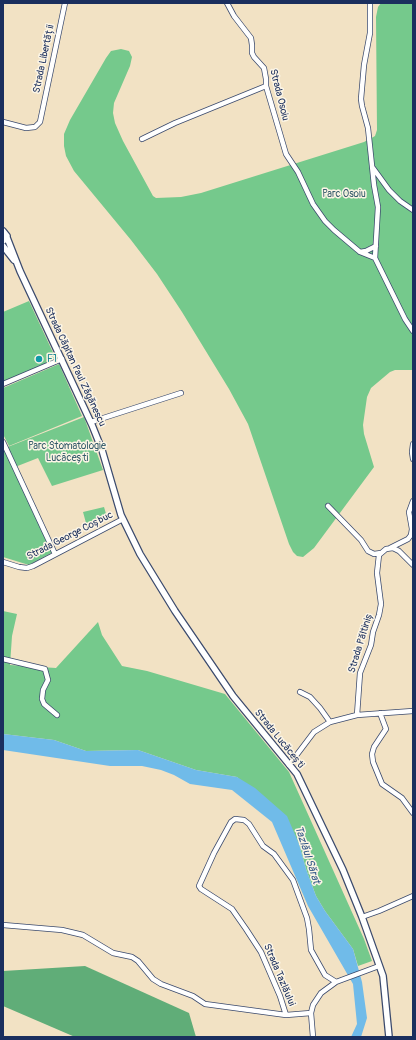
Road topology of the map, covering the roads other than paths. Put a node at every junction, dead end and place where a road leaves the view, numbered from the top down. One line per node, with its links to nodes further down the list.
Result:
1 (65, 3): 5 (street, Strada Libertății)
2 (227, 3): 4 (street, Strada Osoiu)
3 (370, 3): 7 (street)
4 (266, 86): 6 (street); 13 (street, Strada Osoiu)
5 (3, 122)
6 (142, 139)
7 (373, 168): 8 (street); 12 (street)
8 (413, 210)
9 (5, 233): 10 (main road, Strada Căpitan Paul Zăgănescu); 15 (main road, Strada Căpitan Paul Zăgănescu)
10 (3, 241)
11 (3, 246): 15 (main road, Strada Căpitan Paul Zăgănescu)
12 (376, 246): 13 (street); 14 (street)
13 (360, 252): 14 (street, Strada Osoiu)
14 (375, 258): 16 (street)
15 (20, 271): 17 (main road, Strada Căpitan Paul Zăgănescu)
16 (413, 331)
17 (62, 359): 18 (street); 20 (main road, Strada Căpitan Paul Zăgănescu)
18 (3, 384)
19 (181, 393): 20 (street)
20 (91, 422): 26 (main road, Strada Căpitan Paul Zăgănescu)
21 (3, 442): 29 (street)
22 (413, 444): 23 (street)
23 (413, 459)
24 (413, 501): 27 (street)
25 (328, 506): 28 (street)
26 (123, 519): 29 (street, Strada George Coșbuc); 39 (main road, Strada Lucăcești)
27 (388, 548): 28 (street); 31 (street)
28 (381, 553): 37 (street, Strada Păltiniș)
29 (55, 554): 30 (street, Strada George Coșbuc)
30 (3, 562)
31 (413, 565)
32 (3, 659): 36 (street)
33 (300, 692): 38 (street)
34 (413, 711): 35 (street)
35 (380, 713): 37 (street); 40 (street)
36 (57, 715)
37 (357, 715): 38 (street)
38 (330, 722): 39 (street)
39 (289, 765): 42 (main road, Strada Lucăcești)
40 (413, 813)
41 (413, 896): 42 (street)
42 (362, 917): 44 (main road, Strada Lucăcești)
43 (3, 925): 47 (street)
44 (379, 966): 45 (street); 49 (main road, Strada Lucăcești)
45 (336, 982): 46 (street); 47 (street, Strada Tazlăului)
46 (311, 1013): 47 (street); 48 (street)
47 (286, 1015)
48 (313, 1037)
49 (390, 1037)

